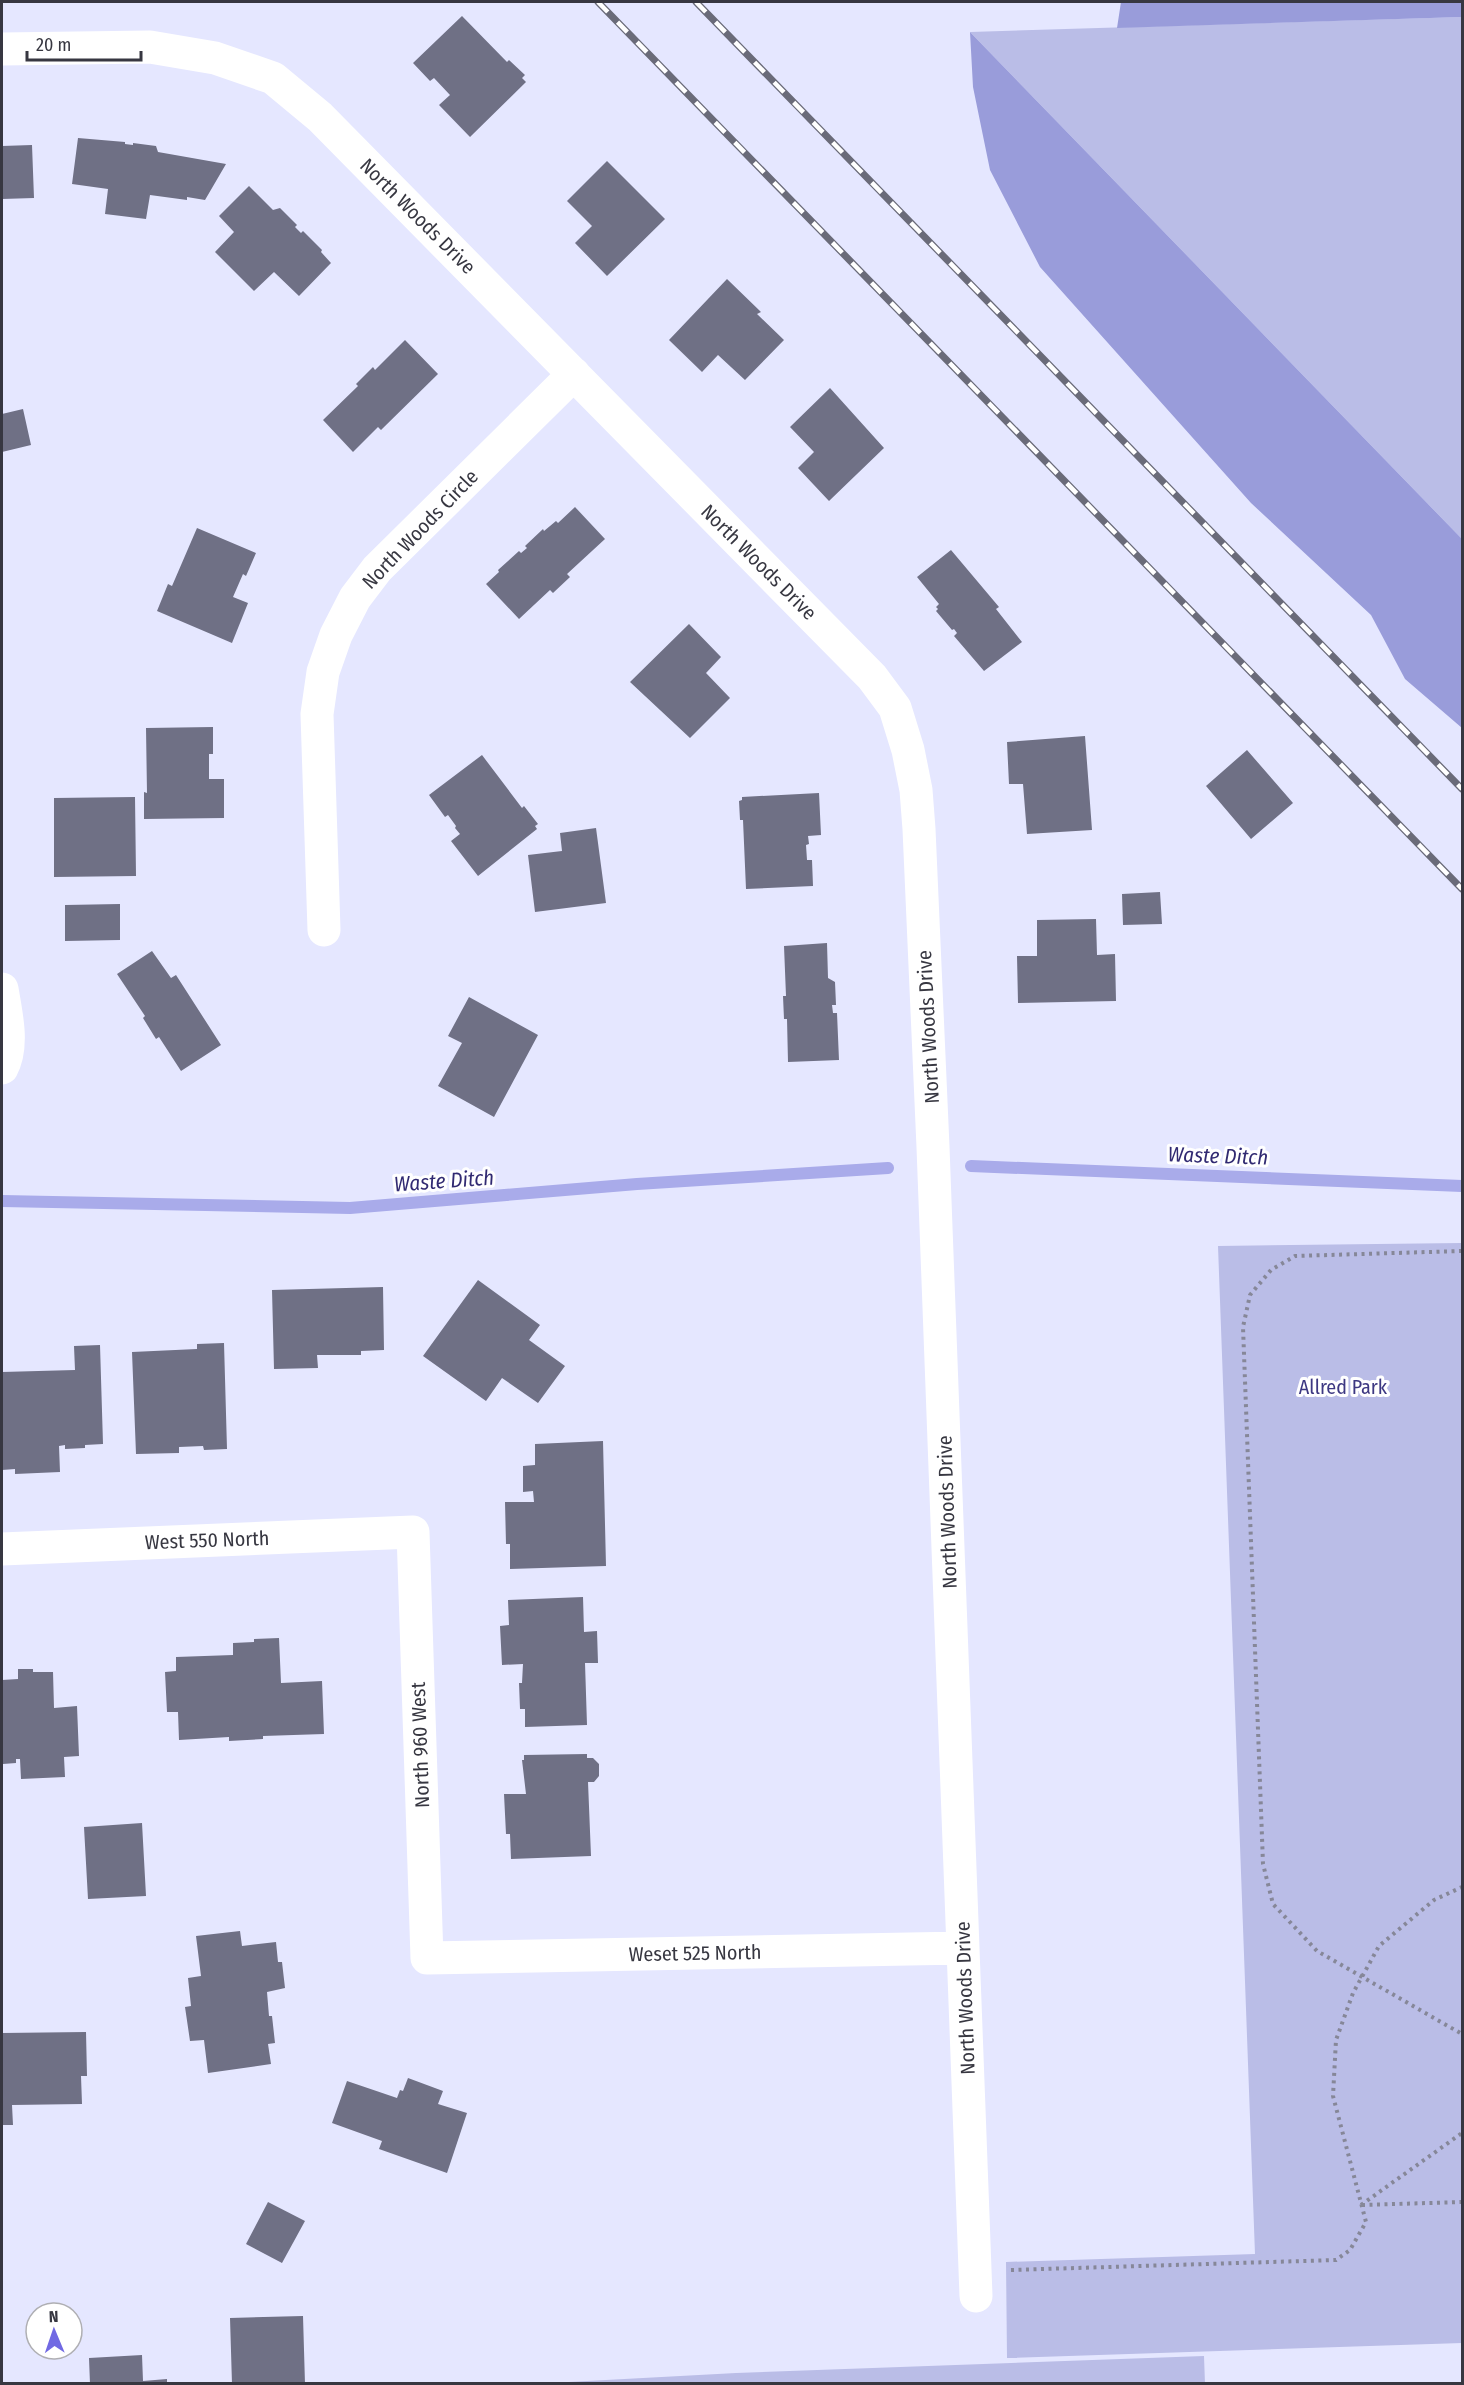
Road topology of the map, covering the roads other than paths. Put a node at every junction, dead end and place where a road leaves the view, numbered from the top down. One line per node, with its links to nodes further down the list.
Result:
1 (2, 49): 2 (street, North Woods Drive)
2 (573, 374): 3 (street, North Woods Circle); 8 (street, North Woods Drive)
3 (324, 930)
4 (2, 989): 5 (street)
5 (2, 1068)
6 (413, 1532): 7 (street, West 550 North); 9 (street, North 960 West)
7 (2, 1549)
8 (963, 1948): 9 (street, Weset 525 North); 10 (street, North Woods Drive)
9 (428, 1958)
10 (976, 2296)

